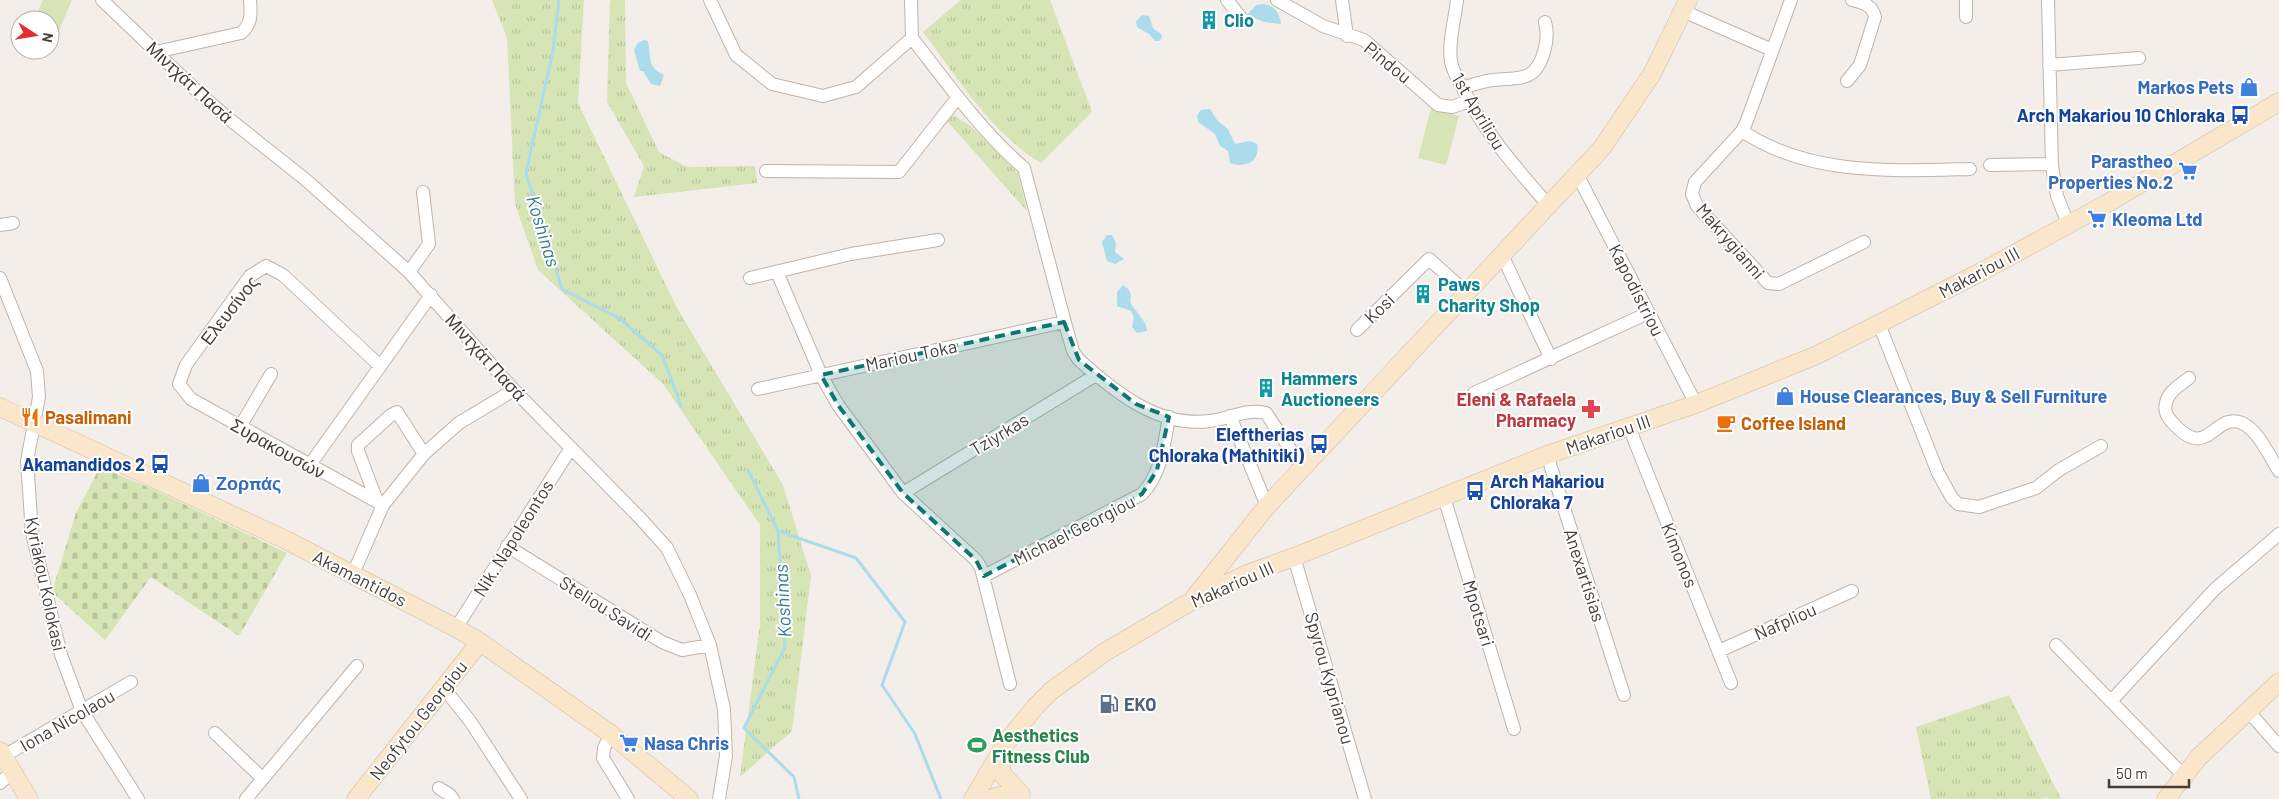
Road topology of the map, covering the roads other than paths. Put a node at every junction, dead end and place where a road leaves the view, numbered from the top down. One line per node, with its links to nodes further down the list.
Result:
1 (102, 0): 20 (street, Μιντχάτ Πασά)
2 (250, 0): 20 (street)
3 (710, 0): 18 (street)
4 (911, 0): 18 (street)
5 (1227, 0): 15 (street)
6 (1277, 0): 17 (street, Pindou)
7 (1342, 0): 17 (street)
8 (1457, 0): 24 (street, 1st Apriliou)
9 (1791, 0): 19 (street, Makrygianni)
10 (1852, 0): 23 (street)
11 (1966, 0): 14 (street)
12 (2048, 0): 22 (street)
13 (1685, 6): 19 (street); 33 (main road)
14 (1966, 17)
15 (1242, 19)
16 (1545, 22): 24 (street)
17 (1347, 36): 26 (street, Pindou)
18 (912, 38): 25 (street)
19 (1772, 50): 28 (street, Makrygianni)
20 (156, 52): 42 (street, Μιντχάτ Πασά)
21 (2139, 58): 22 (street)
22 (2049, 65): 29 (street)
23 (1847, 81)
24 (1462, 88): 26 (street, 1st Apriliou)
25 (958, 97): 32 (street); 49 (street)
26 (1469, 101): 35 (street, 1st Apriliou)
27 (2279, 102): 37 (main road, Makariou III)
28 (1742, 131): 31 (street); 40 (street, Makrygianni)
29 (2052, 164): 30 (street); 37 (street)
30 (1990, 165)
31 (1970, 169)
32 (766, 171)
33 (1578, 176): 35 (main road); 48 (street, Kapodistriou)
34 (424, 192): 42 (street)
35 (1549, 206): 41 (main road)
36 (14, 223): 38 (street)
37 (2068, 224): 50 (main road, Makariou III)
38 (0, 225)
39 (938, 240): 43 (street)
40 (1864, 242)
41 (1502, 255): 46 (main road); 52 (street)
42 (409, 272): 47 (street, Μιντχάτ Πασά)
43 (777, 272): 45 (street); 55 (street)
44 (0, 278): 66 (street, Kyriakou Kolokasi)
45 (750, 278)
46 (1467, 294): 51 (street, Kosi); 74 (main road)
47 (431, 296): 53 (street); 60 (street, Μιντχάτ Πασά)
48 (1648, 313): 52 (street); 62 (street, Kapodistriou)
49 (1064, 322): 55 (street, Mariou Toka); 56 (street)
50 (1880, 324): 62 (main road, Makariou III); 69 (street)
51 (1357, 330)
52 (1551, 359): 61 (street)
53 (380, 366): 58 (street, Ελευσίνος); 73 (street)
54 (271, 374): 67 (street)
55 (822, 375): 59 (street, Mariou Toka); 76 (street)
56 (1096, 375): 65 (street); 76 (street, Tziyrkas)
57 (2188, 378): 75 (street)
58 (178, 384): 67 (street, Συρακουσών)
59 (758, 389)
60 (514, 390): 70 (street, Μιντχάτ Πασά); 71 (street)
61 (1474, 394)
62 (1696, 404): 68 (main road, Makariou III)
63 (0, 407): 66 (main road, Akamantidos)
64 (1230, 416): 65 (street); 74 (street); 79 (street)
65 (1169, 417): 86 (street, Michael Georgiou)
66 (35, 423): 84 (main road, Akamantidos); 102 (street, Kyriakou Kolokasi)
67 (240, 427): 73 (street, Συρακουσών)
68 (1629, 427): 72 (main road, Makariou III); 93 (street, Kimonos)
69 (2101, 446)
70 (571, 448): 82 (street, Nik. Napoleontos); 92 (street, Μιντχάτ Πασά)
71 (424, 454): 78 (street); 78 (street)
72 (1547, 455): 77 (main road, Makariou III); 100 (street, Anexartisias)
73 (309, 466): 78 (street, Συρακουσών)
74 (1303, 468): 79 (main road)
75 (2279, 471)
76 (903, 493): 86 (street)
77 (1444, 497): 83 (main road, Makariou III); 104 (street, Mpotsari)
78 (380, 503): 84 (street)
79 (1267, 506): 81 (main road)
80 (2279, 534): 101 (street)
81 (1237, 543): 85 (main road); 88 (main road)
82 (507, 546): 89 (street, Nik. Napoleontos); 92 (street, Steliou Savidi)
83 (1294, 557): 85 (main road, Makariou III); 127 (street, Spyrou Kyprianou)
84 (353, 574): 89 (main road, Akamantidos)
85 (1247, 574): 88 (main road, Makariou III)
86 (984, 576): 98 (street)
87 (1852, 591): 93 (street, Nafpliou)
88 (1190, 602): 108 (main road, Makariou III)
89 (456, 628): 90 (main road, Akamantidos)
90 (480, 642): 99 (main road, Neofytou Georgiou); 106 (main road, Akamantidos)
91 (2056, 644): 101 (street)
92 (710, 645): 124 (street, Μιντχάτ Πασά)
93 (1718, 652): 97 (street, Kimonos)
94 (357, 666): 112 (street)
95 (131, 682): 102 (street, Iona Nicolaou)
96 (2279, 682): 103 (main road)
97 (1731, 683)
98 (1010, 684)
99 (443, 687): 119 (main road, Neofytou Georgiou); 121 (street)
100 (1624, 695)
101 (2111, 701): 110 (street)
102 (82, 711): 109 (street, Iona Nicolaou); 117 (street, Kyriakou Kolokasi)
103 (2248, 712): 107 (street); 110 (main road)
104 (1514, 729)
105 (215, 733): 112 (street)
106 (611, 734): 122 (street); 123 (main road, Akamantidos)
107 (2279, 746)
108 (1003, 749): 113 (main road, Makariou III); 115 (main road)
109 (1, 754): 111 (main road)
110 (2183, 776): 128 (main road)
111 (6, 778): 116 (main road)
112 (262, 778): 118 (street)
113 (984, 781): 115 (main road); 125 (main road, Makariou III)
114 (439, 788): 120 (street)
115 (1028, 797): 126 (main road)
116 (29, 799)
117 (138, 799)
118 (246, 799)
119 (356, 799)
120 (453, 799)
121 (521, 799)
122 (628, 799)
123 (689, 799)
124 (720, 799)
125 (974, 799)
126 (991, 799)
127 (1365, 799)
128 (2166, 799)

